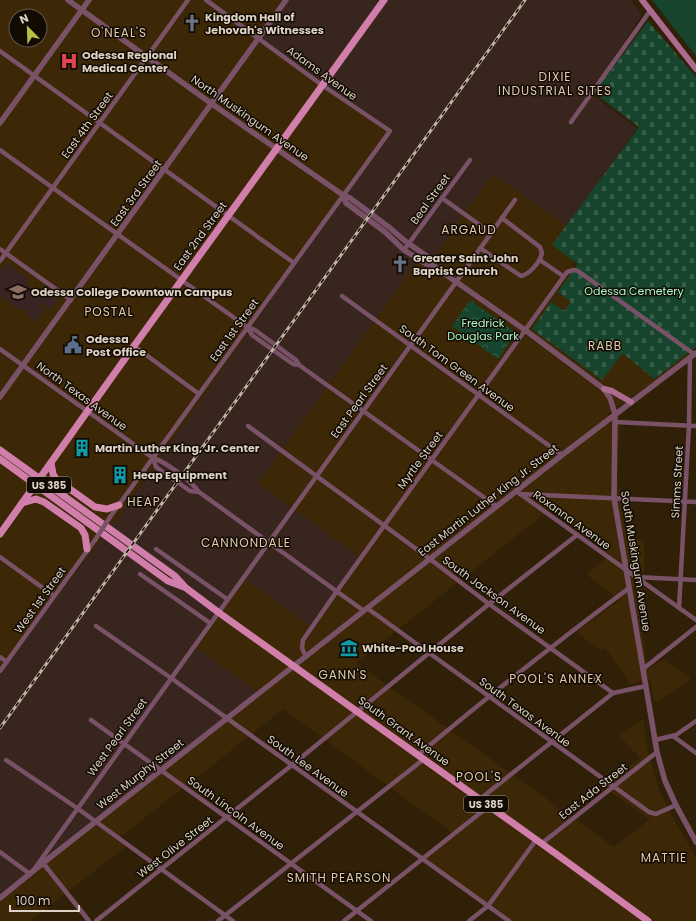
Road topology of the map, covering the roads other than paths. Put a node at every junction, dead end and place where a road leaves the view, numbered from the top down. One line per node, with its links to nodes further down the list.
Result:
1 (68, 0): 8 (street, North Muskingum Avenue)
2 (89, 0): 8 (street)
3 (188, 0): 12 (street, East 4th Street)
4 (206, 0): 10 (street, Adams Avenue)
5 (286, 0): 10 (street, East 3rd Street)
6 (384, 0): 15 (main road, East 2nd Street)
7 (642, 0): 9 (main road)
8 (82, 10): 12 (street, North Muskingum Avenue); 14 (street)
9 (650, 11): 13 (main road); 17 (street)
10 (259, 39): 15 (street, Adams Avenue); 16 (street, East 3rd Street)
11 (0, 51): 14 (street)
12 (147, 57): 16 (street, North Muskingum Avenue); 19 (street, East 4th Street)
13 (696, 69)
14 (34, 76): 18 (street); 19 (street)
15 (322, 85): 20 (street, Adams Avenue); 21 (main road, East 2nd Street)
16 (212, 104): 21 (street, North Muskingum Avenue); 24 (street, East 3rd Street)
17 (571, 122)
18 (0, 123)
19 (100, 123): 24 (street); 25 (street, East 4th Street)
20 (390, 131): 26 (street, East 1st Street)
21 (277, 149): 26 (street, North Muskingum Avenue); 29 (main road, East 2nd Street)
22 (0, 150): 25 (street)
23 (470, 160): 27 (street, Beal Street)
24 (165, 170): 29 (street); 33 (street, East 3rd Street)
25 (53, 188): 33 (street); 38 (street, East 4th Street)
26 (343, 195): 30 (street, North Muskingum Avenue); 41 (street, East 1st Street)
27 (442, 198): 32 (street); 34 (street, Beal Street)
28 (515, 200): 31 (street, East Pearl Street)
29 (229, 215): 41 (street); 44 (main road, East 2nd Street)
30 (369, 216): 34 (street, South Muskingum Avenue); 37 (street, South Muskingum Avenue)
31 (502, 218): 32 (street, East Pearl Street); 39 (street)
32 (491, 233): 35 (street, East Pearl Street)
33 (118, 234): 44 (street); 47 (street, East 3rd Street)
34 (409, 244): 37 (street, Beal Street); 42 (street, South Muskingum Avenue)
35 (480, 248): 39 (street); 45 (street, East Pearl Street)
36 (0, 249): 38 (street)
37 (404, 250): 42 (street, South Muskingum Avenue)
38 (6, 253): 40 (street, East 4th Street); 47 (street)
39 (540, 260): 43 (street)
40 (0, 261)
41 (294, 263): 48 (street, East 1st Street)
42 (435, 266): 45 (street, South Muskingum Avenue)
43 (563, 276): 49 (street, Myrtle Street); 53 (street)
44 (182, 280): 48 (street); 50 (main road, East 2nd Street)
45 (456, 281): 49 (street, South Muskingum Avenue); 51 (street, East Pearl Street)
46 (342, 296): 51 (street, South Tom Green Avenue)
47 (71, 300): 54 (street, East 3rd Street)
48 (247, 327): 56 (street, East 1st Street); 60 (street)
49 (525, 330): 55 (street, South Muskingum Avenue); 57 (street, Myrtle Street)
50 (134, 346): 56 (street); 61 (main road, East 2nd Street)
51 (410, 346): 57 (street, South Tom Green Avenue); 60 (street, East Pearl Street)
52 (0, 349): 54 (street, North Texas Avenue)
53 (693, 355): 59 (street, East Martin Luther King Jr. Street); 65 (street, Simms Street)
54 (23, 366): 58 (street, East 3rd Street); 61 (street, North Texas Avenue)
55 (604, 389): 59 (main road); 62 (street, South Muskingum Avenue)
56 (199, 394): 69 (street, East 1st Street)
57 (478, 395): 68 (street, South Tom Green Avenue); 71 (street, Myrtle Street)
58 (0, 397)
59 (632, 402): 62 (street, East Martin Luther King Jr. Street)
60 (363, 411): 71 (street); 73 (street, East Pearl Street)
61 (87, 412): 69 (street, North Texas Avenue); 72 (main road, East 2nd Street)
62 (615, 414): 63 (street, South Muskingum Avenue); 68 (street, East Martin Luther King Jr. Street)
63 (615, 422): 65 (street); 77 (street, South Muskingum Avenue)
64 (248, 426): 73 (street, South Jackson Avenue)
65 (689, 426): 66 (street); 78 (street, Simms Street)
66 (696, 426)
67 (0, 450): 74 (main road, US 385)
68 (562, 455): 76 (street, East Martin Luther King Jr. Street)
69 (153, 458): 75 (street, South Texas Avenue); 75 (street, South Texas Avenue); 81 (street, East 1st Street)
70 (0, 459): 74 (main road, US 385)
71 (431, 460): 82 (street); 83 (street, Myrtle Street)
72 (51, 463): 74 (main road, East 2nd Street); 81 (main road)
73 (316, 476): 83 (street, South Jackson Avenue); 87 (street, East Pearl Street)
74 (37, 482): 80 (main road, East 2nd Street); 104 (main road, South Grant Avenue / US 385)
75 (199, 492): 87 (street, South Texas Avenue)
76 (518, 492): 77 (street); 82 (street, East Martin Luther King Jr. Street); 85 (street, Roxanna Avenue)
77 (614, 498): 78 (street); 92 (street, South Muskingum Avenue)
78 (685, 502): 79 (street); 95 (street, Simms Street)
79 (696, 502)
80 (22, 503): 84 (main road, East 2nd Street); 88 (main road)
81 (119, 505): 86 (street, East 1st Street, bridge)
82 (496, 506): 91 (street, East Martin Luther King Jr. Street)
83 (384, 526): 91 (street, South Jackson Avenue); 98 (street, Myrtle Street)
84 (0, 534)
85 (577, 535): 92 (street, Roxanna Avenue); 101 (street, West Olive Street)
86 (94, 540): 88 (street, West 1st Street)
87 (269, 542): 98 (street, South Texas Avenue); 100 (street, East Pearl Street)
88 (87, 549): 99 (street, West 1st Street)
89 (156, 549): 100 (street)
90 (0, 557): 99 (street)
91 (430, 559): 101 (street, South Jackson Avenue); 103 (street, East Martin Luther King Jr. Street)
92 (626, 570): 94 (street, Roxanna Avenue); 97 (street, South Muskingum Avenue)
93 (140, 574): 106 (street)
94 (636, 577): 95 (street); 102 (street, Roxanna Avenue)
95 (681, 579): 96 (street); 102 (street, Simms Street)
96 (696, 580)
97 (629, 588): 109 (street); 115 (street, South Muskingum Avenue)
98 (337, 591): 103 (street, South Texas Avenue); 112 (street, Myrtle Street)
99 (54, 596): 113 (street, West 1st Street)
100 (227, 599): 104 (street, East Pearl Street)
101 (489, 604): 109 (street, South Jackson Avenue); 110 (street, West Olive Street)
102 (679, 608): 105 (street, Roxanna Avenue)
103 (366, 609): 110 (street, South Texas Avenue); 112 (street, East Martin Luther King Jr. Street)
104 (218, 612): 106 (street, West Pearl Street); 114 (main road, South Grant Avenue / US 385)
105 (696, 620)
106 (210, 623): 117 (street, West Pearl Street)
107 (96, 626): 117 (street, South Lee Avenue)
108 (696, 627): 115 (street)
109 (550, 647): 119 (street, South Jackson Avenue); 120 (street)
110 (429, 653): 120 (street, South Texas Avenue); 121 (street, West Olive Street)
111 (0, 657): 113 (street)
112 (306, 657): 114 (street, East Martin Luther King Jr. Street)
113 (7, 662): 116 (street, West 1st Street)
114 (294, 666): 121 (main road, South Grant Avenue / US 385); 122 (street, West Murphy Street)
115 (643, 669): 118 (street, South Muskingum Avenue)
116 (0, 671)
117 (170, 678): 122 (street, South Lee Avenue); 128 (street, West Pearl Street)
118 (646, 686): 119 (street); 126 (street, South Muskingum Avenue)
119 (613, 693): 127 (street)
120 (488, 696): 127 (street, South Texas Avenue); 131 (street)
121 (358, 712): 131 (main road, South Grant Avenue / US 385); 133 (street, West Olive Street)
122 (227, 719): 133 (street, South Lee Avenue); 134 (street, West Murphy Street)
123 (91, 720): 128 (street, South Lincoln Avenue)
124 (696, 721): 125 (street)
125 (673, 736): 126 (street); 130 (street)
126 (655, 740): 129 (street, South Muskingum Avenue)
127 (552, 742): 135 (street, South Texas Avenue); 136 (street)
128 (124, 744): 134 (street, South Lincoln Avenue); 139 (street, West Pearl Street)
129 (657, 752): 135 (street, East Ada Street); 137 (street, South Muskingum Avenue)
130 (696, 753)
131 (421, 757): 136 (main road, South Grant Avenue / US 385); 140 (street)
132 (6, 760): 139 (street)
133 (292, 765): 140 (street, South Lee Avenue); 141 (street, West Olive Street)
134 (161, 770): 141 (street, South Lincoln Avenue); 142 (street, West Murphy Street)
135 (613, 787): 137 (street, South Texas Avenue); 143 (street, East Ada Street)
136 (480, 799): 138 (main road, South Grant Avenue / US 385)
137 (676, 805): 144 (street, South Muskingum Avenue)
138 (489, 806): 143 (main road, South Grant Avenue / US 385); 146 (street)
139 (77, 808): 142 (street); 150 (street, West Pearl Street)
140 (357, 812): 146 (street, South Lee Avenue); 148 (street)
141 (226, 817): 148 (street, South Lincoln Avenue); 149 (street, West Olive Street)
142 (96, 822): 147 (street, West Murphy Street); 149 (street)
143 (538, 842): 152 (street, East Ada Street); 163 (main road, South Grant Avenue / US 385)
144 (696, 842)
145 (0, 852): 150 (street)
146 (423, 859): 152 (street, South Lee Avenue); 153 (street)
147 (43, 863): 150 (street, West Murphy Street); 155 (street)
148 (291, 864): 153 (street, South Lincoln Avenue); 154 (street)
149 (161, 869): 154 (street); 156 (street, West Olive Street)
150 (30, 873): 151 (street, West Murphy Street)
151 (0, 898)
152 (488, 906): 161 (street, East Ada Street); 162 (street, South Lee Avenue)
153 (357, 911): 159 (street); 160 (street, South Lincoln Avenue)
154 (226, 915): 157 (street); 158 (street)
155 (89, 921)
156 (96, 921)
157 (218, 921)
158 (234, 921)
159 (344, 921)
160 (371, 921)
161 (469, 921)
162 (509, 921)
163 (648, 921)

